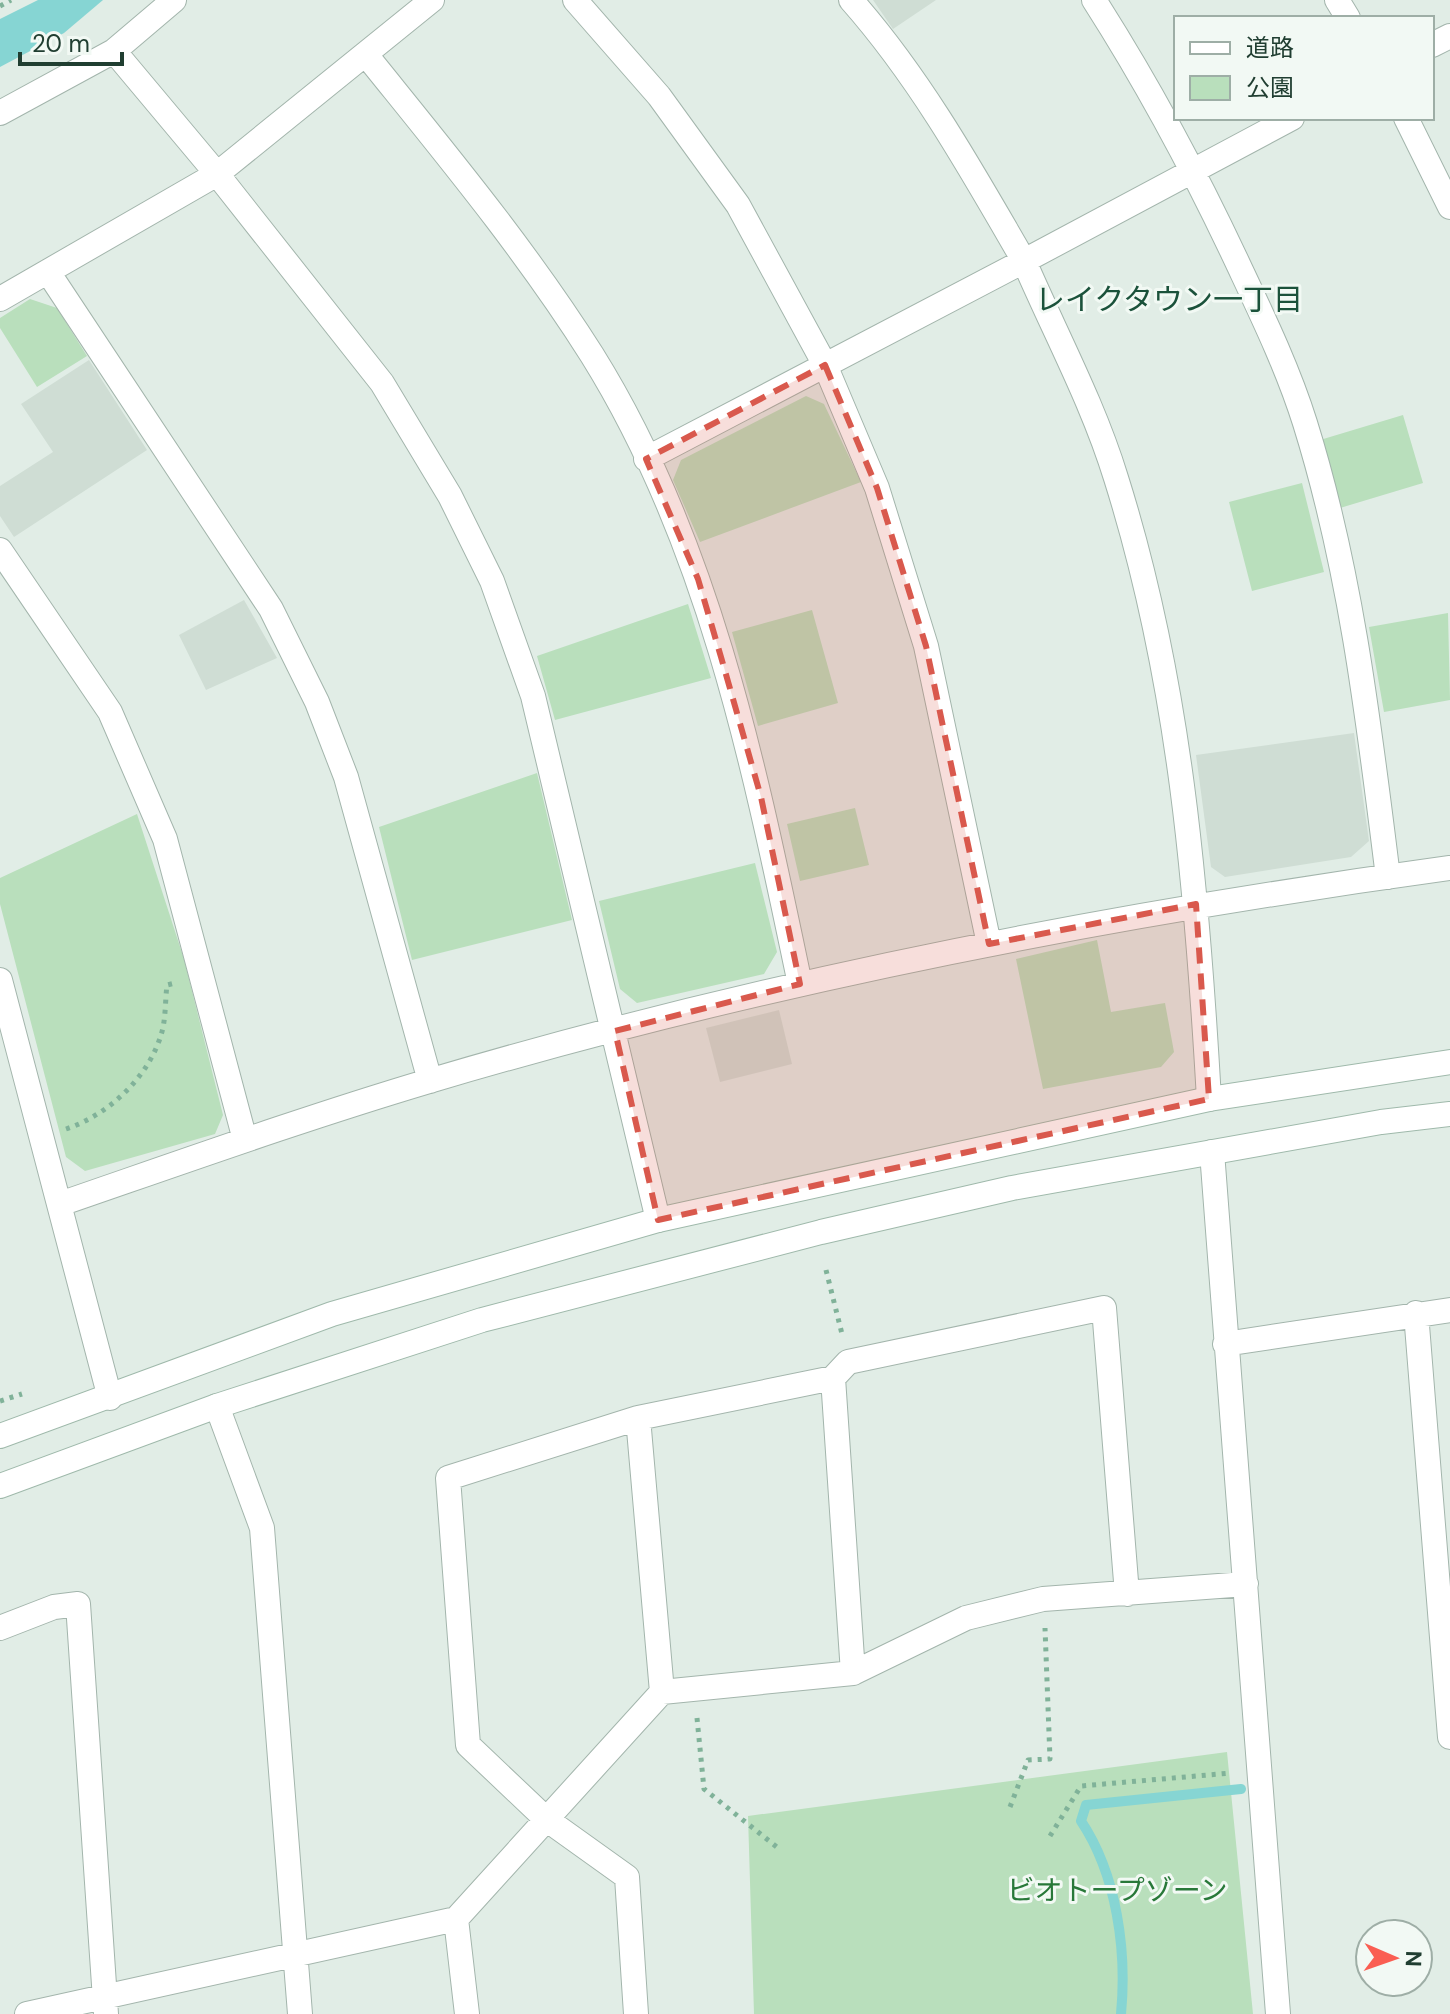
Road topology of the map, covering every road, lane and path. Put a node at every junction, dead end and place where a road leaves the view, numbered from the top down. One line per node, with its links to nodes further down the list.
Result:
1 (11, 0): 7 (path)
2 (174, 0): 8 (street)
3 (432, 0): 9 (street)
4 (575, 0): 19 (street)
5 (851, 0): 16 (street)
6 (1094, 0): 13 (street)
7 (0, 6)
8 (114, 51): 10 (street); 14 (street)
9 (367, 56): 14 (street); 20 (street)
10 (0, 113)
11 (1288, 120): 13 (street)
12 (1407, 120): 15 (street)
13 (1195, 172): 16 (street); 23 (street)
14 (217, 174): 17 (street); 29 (street)
15 (1450, 207)
16 (1024, 261): 19 (street); 24 (street)
17 (48, 272): 18 (street); 31 (street)
18 (0, 299)
19 (825, 365): 20 (street); 25 (street)
20 (646, 459): 28 (street)
21 (0, 550): 26 (street)
22 (1450, 868): 23 (street)
23 (1388, 877): 24 (street)
24 (1196, 904): 25 (street); 32 (street)
25 (989, 944): 28 (street)
26 (200, 976): 34 (path); 35 (street)
27 (0, 980): 34 (street)
28 (800, 984): 29 (street)
29 (615, 1031): 31 (street); 38 (street)
30 (1450, 1062): 32 (street)
31 (430, 1081): 35 (street)
32 (1209, 1099): 38 (street)
33 (1450, 1114): 36 (street)
34 (42, 1137): 37 (street)
35 (245, 1140): 37 (street)
36 (1212, 1152): 42 (street); 45 (street)
37 (60, 1204): 44 (street)
38 (658, 1220): 44 (street)
39 (826, 1270): 43 (path)
40 (1450, 1310): 41 (street)
41 (1416, 1313): 42 (street); 56 (street)
42 (1225, 1344): 49 (street)
43 (841, 1370): 46 (street); 50 (street); 53 (street)
44 (110, 1398): 47 (street)
45 (217, 1406): 48 (street); 63 (street)
46 (638, 1418): 55 (street); 59 (street)
47 (0, 1436)
48 (0, 1486)
49 (1246, 1584): 50 (street); 57 (street)
50 (1127, 1594): 51 (street)
51 (1043, 1599): 53 (street); 58 (path)
52 (0, 1628): 64 (street)
53 (853, 1673): 54 (street)
54 (695, 1689): 55 (street); 61 (path)
55 (662, 1692): 59 (street)
56 (1450, 1737)
57 (1260, 1771): 60 (path); 69 (street)
58 (1010, 1807)
59 (546, 1819): 62 (street); 68 (street)
60 (1050, 1836)
61 (778, 1848)
62 (456, 1919): 63 (street); 67 (street)
63 (295, 1955): 64 (street); 66 (street)
64 (105, 2005): 65 (street)
65 (27, 2014)
66 (300, 2014)
67 (467, 2014)
68 (636, 2014)
69 (1278, 2014)

